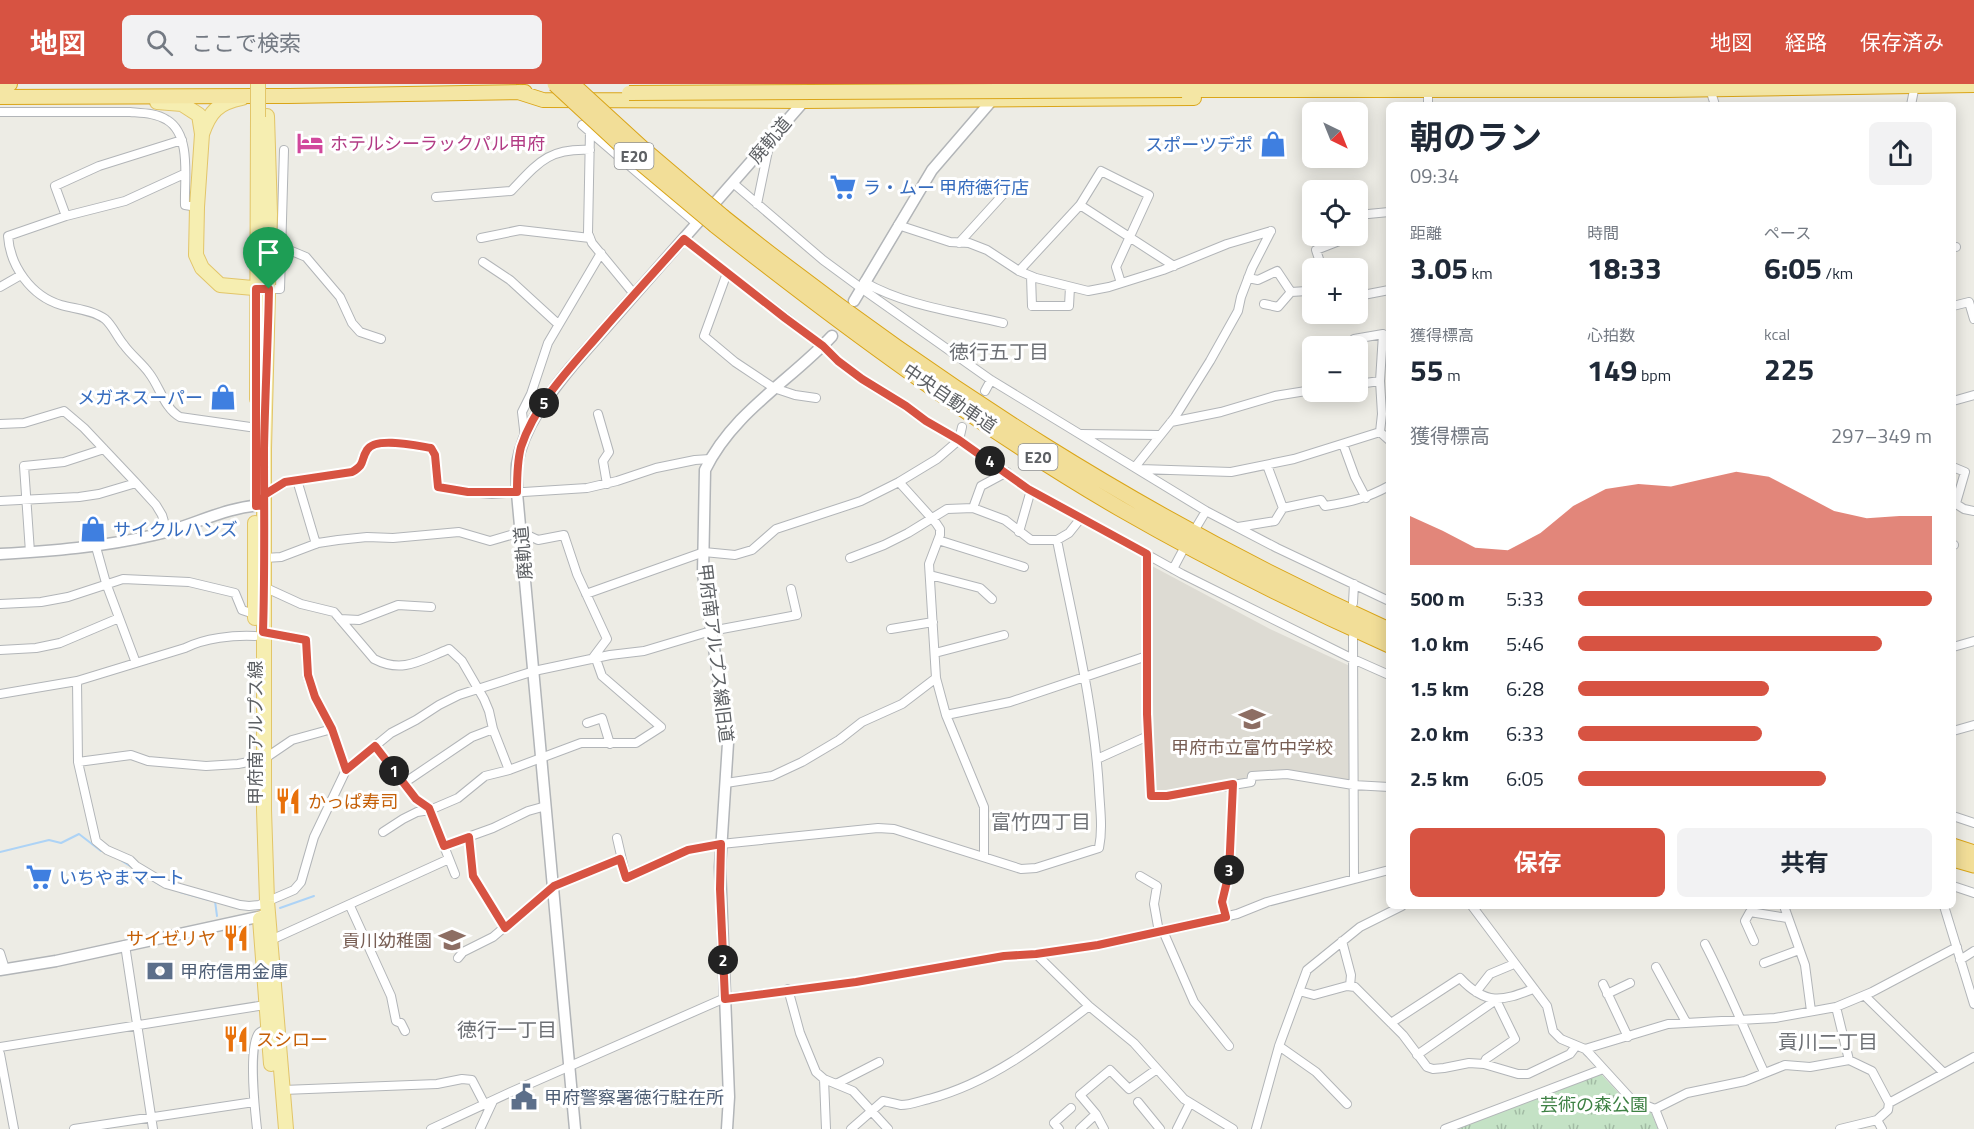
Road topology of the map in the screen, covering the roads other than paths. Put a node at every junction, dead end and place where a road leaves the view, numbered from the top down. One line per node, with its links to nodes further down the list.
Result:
1 (0, 84): 2 (highway)
2 (10, 84)
3 (267, 84): 24 (main road, 甲府南アルプス線)
4 (555, 84): 42 (highway, 中央自動車道 / E20, bridge)
5 (572, 84): 42 (highway, 中央自動車道 / E20, bridge)
6 (819, 84): 17 (street, 廃軌道)
7 (1006, 84): 18 (street)
8 (1915, 85): 9 (highway); 11 (highway); 21 (street)
9 (1974, 85)
10 (1428, 86): 11 (highway); 13 (highway); 19 (street)
11 (1710, 89): 20 (street)
12 (255, 90): 14 (highway); 16 (highway); 24 (main road, 甲府南アルプス線, bridge); 27 (main road)
13 (1276, 90): 14 (highway, bridge); 18 (highway)
14 (518, 92): 17 (highway)
15 (0, 97): 16 (highway)
16 (130, 97): 23 (street); 27 (main road)
17 (803, 101): 18 (highway); 29 (street, 廃軌道)
18 (993, 101): 44 (street)
19 (1428, 102)
20 (1714, 102)
21 (1912, 102)
22 (0, 112): 23 (street)
23 (130, 112): 28 (street)
24 (263, 116): 65 (main road, 甲府南アルプス線)
25 (582, 125): 26 (street)
26 (590, 131): 31 (street); 43 (street)
27 (202, 134): 38 (main road)
28 (182, 140): 32 (street); 41 (street)
29 (770, 141): 33 (street, 廃軌道); 36 (street)
30 (284, 150): 51 (street)
31 (590, 150): 35 (street); 46 (street)
32 (184, 174): 38 (street); 41 (street)
33 (733, 183): 36 (street); 43 (street, 廃軌道)
34 (1009, 188): 49 (street)
35 (436, 197)
36 (757, 204): 62 (street)
37 (1080, 205): 47 (street); 47 (street); 56 (street)
38 (197, 207): 65 (main road)
39 (1386, 212): 40 (street)
40 (1368, 213)
41 (66, 216): 58 (street)
42 (719, 221): 162 (highway, 中央自動車道 / E20); 168 (highway, 中央自動車道 / E20)
43 (697, 224): 48 (street, 廃軌道)
44 (898, 225): 49 (street); 62 (street)
45 (481, 237): 46 (street)
46 (590, 238): 52 (street)
47 (1130, 238): 55 (street); 61 (street)
48 (684, 239): 57 (street); 69 (street, 廃軌道)
49 (959, 243): 56 (street)
50 (1326, 246): 53 (street)
51 (282, 247): 65 (street); 79 (street)
52 (601, 254): 69 (street); 76 (street)
53 (1319, 258)
54 (483, 262): 76 (street)
55 (1174, 266): 60 (street); 61 (street)
56 (1019, 271): 59 (street)
57 (727, 273): 80 (street); 84 (street)
58 (21, 275): 63 (street); 95 (street)
59 (1031, 276): 64 (street); 64 (street)
60 (1248, 278): 68 (street); 92 (street)
61 (1121, 283): 64 (street)
62 (863, 285): 71 (street); 75 (street); 81 (street)
63 (0, 287)
64 (1070, 287)
65 (262, 289): 95 (main road, 甲府南アルプス線); 120 (main road, 甲府南アルプス線)
66 (1302, 291): 68 (street)
67 (1386, 291): 70 (street)
68 (1291, 292): 72 (street)
69 (634, 294): 100 (street, 廃軌道)
70 (1368, 294)
71 (854, 301)
72 (1264, 304)
73 (1956, 305): 74 (street)
74 (1974, 319)
75 (1003, 322)
76 (558, 324): 100 (street)
77 (832, 336): 80 (street, 甲府南アルプス線旧道)
78 (1368, 336): 82 (street)
79 (381, 339)
80 (823, 346): 84 (street, 甲府南アルプス線旧道); 101 (street)
81 (991, 380): 85 (street); 97 (street)
82 (1380, 381): 83 (street); 90 (street)
83 (1368, 383)
84 (774, 388): 88 (street); 104 (street, 甲府南アルプス線旧道)
85 (985, 391)
86 (1302, 392): 92 (street)
87 (1974, 395): 89 (street)
88 (816, 398)
89 (1956, 400)
90 (1385, 409): 96 (street)
91 (598, 414): 112 (street)
92 (1170, 422): 98 (street)
93 (0, 424): 103 (street)
94 (962, 427): 101 (street)
95 (257, 428): 120 (main road, 甲府南アルプス線)
96 (1380, 432): 99 (street); 102 (street)
97 (1081, 434): 98 (street); 106 (street)
98 (1159, 435): 106 (street)
99 (1386, 437)
100 (525, 438): 115 (street, 廃軌道)
101 (959, 440): 108 (street); 110 (street)
102 (1343, 444): 105 (street); 117 (street)
103 (105, 449): 111 (street); 118 (street)
104 (710, 459): 112 (street); 138 (street, 甲府南アルプス線旧道)
105 (1267, 465): 106 (street); 123 (street)
106 (1136, 468): 124 (street)
107 (1956, 468): 116 (street)
108 (1007, 472): 114 (street); 122 (street)
109 (297, 480): 115 (street); 120 (street); 135 (street)
110 (899, 482): 127 (street); 138 (street)
111 (136, 483): 118 (street); 130 (street)
112 (607, 484): 115 (street)
113 (1386, 488): 117 (street)
114 (1030, 490): 126 (street); 132 (street)
115 (517, 492): 131 (street, 廃軌道)
116 (1956, 497)
117 (1366, 498): 123 (street)
118 (27, 499): 119 (street); 137 (street)
119 (0, 501)
120 (261, 502): 130 (street); 142 (main road, 甲府南アルプス線); 157 (main road, 甲府南アルプス線)
121 (1956, 503): 125 (street)
122 (973, 508): 127 (street); 132 (street)
123 (1283, 508): 129 (street)
124 (1206, 511): 128 (street); 129 (street)
125 (1974, 511)
126 (1081, 518): 134 (street); 141 (street)
127 (933, 519): 133 (street); 143 (street)
128 (1197, 526)
129 (1238, 527): 148 (street)
130 (167, 532): 136 (street)
131 (521, 532): 135 (street); 151 (street); 176 (street, 廃軌道)
132 (1019, 532): 134 (street)
133 (938, 540): 144 (street); 146 (street)
134 (1057, 540): 178 (street)
135 (316, 544): 142 (street)
136 (96, 547): 137 (street); 147 (street)
137 (30, 552): 140 (street)
138 (704, 552): 151 (street); 163 (street, 甲府南アルプス線旧道)
139 (1182, 552): 145 (street)
140 (0, 554)
141 (1147, 554): 145 (street); 172 (street)
142 (265, 558): 149 (main road, 甲府南アルプス線)
143 (850, 558)
144 (1024, 567)
145 (1173, 569): 174 (street)
146 (930, 575): 152 (street); 160 (street)
147 (106, 583): 155 (street); 157 (street); 158 (street)
148 (1354, 584): 153 (street); 154 (street)
149 (264, 587): 159 (street); 164 (main road, 甲府南アルプス線)
150 (791, 589): 163 (street)
151 (586, 594): 173 (street)
152 (992, 599)
153 (1386, 600)
154 (1353, 603)
155 (0, 604)
156 (431, 607): 159 (street)
157 (255, 614): 164 (main road, 甲府南アルプス線)
158 (119, 618): 170 (street); 175 (street)
159 (340, 619): 181 (street)
160 (933, 622): 161 (street); 171 (street)
161 (891, 629)
162 (1386, 629)
163 (711, 631): 173 (street); 199 (street, 甲府南アルプス線旧道)
164 (259, 634): 175 (street); 186 (street); 194 (main road, 甲府南アルプス線)
165 (1004, 634): 171 (street)
166 (1353, 637): 174 (street)
167 (1974, 641): 169 (street)
168 (1386, 644)
169 (1956, 646)
170 (0, 650)
171 (935, 653): 179 (street)
172 (1147, 656): 178 (street); 189 (street)
173 (594, 659): 176 (street); 190 (street)
174 (1353, 659): 177 (street); 201 (street)
175 (136, 663): 180 (street)
176 (534, 671): 181 (street); 192 (street, 廃軌道)
177 (1386, 674)
178 (1083, 677): 183 (street); 193 (street)
179 (936, 678): 183 (street); 199 (street)
180 (77, 681): 182 (street); 195 (street)
181 (478, 688): 187 (street); 191 (street)
182 (0, 694)
183 (946, 715): 214 (street)
184 (587, 723): 190 (street)
185 (1974, 725): 188 (street)
186 (332, 729): 194 (street); 196 (street)
187 (492, 729): 197 (street); 198 (street)
188 (1956, 730)
189 (1148, 736): 193 (street); 200 (street)
190 (610, 744): 192 (street)
191 (375, 746): 196 (street); 198 (street)
192 (541, 758): 197 (street); 203 (street, 廃軌道)
193 (1097, 759): 214 (street)
194 (259, 760): 195 (street); 227 (main road, 甲府南アルプス線)
195 (78, 762): 227 (street)
196 (346, 770): 227 (street)
197 (509, 770): 204 (street)
198 (404, 783): 204 (street)
199 (726, 783): 210 (street, 甲府南アルプス線旧道)
200 (1233, 784): 201 (street); 232 (street)
201 (1353, 785): 202 (street); 222 (street)
202 (1386, 787)
203 (546, 806): 208 (street); 223 (street, 廃軌道)
204 (430, 810): 207 (street); 211 (street)
205 (1956, 817): 206 (street)
206 (1974, 823)
207 (383, 832)
208 (469, 837): 211 (street); 234 (street)
209 (616, 838): 216 (street)
210 (721, 844): 214 (street); 216 (street); 261 (street, 甲府南アルプス線旧道)
211 (444, 846): 215 (street)
212 (1956, 847): 213 (highway)
213 (1974, 853)
214 (984, 857)
215 (449, 859): 220 (street); 226 (street)
216 (620, 859): 223 (street)
217 (1956, 860): 218 (highway)
218 (1974, 865)
219 (1386, 871): 222 (street)
220 (454, 874)
221 (1140, 876): 235 (street)
222 (1354, 879): 232 (street)
223 (554, 886): 234 (street); 286 (street, 廃軌道)
224 (1956, 887): 225 (street)
225 (1974, 893)
226 (350, 906): 236 (street); 273 (street)
227 (263, 909): 236 (main road, 甲府南アルプス線); 240 (street); 264 (main road, 甲府南アルプス線)
228 (1396, 909): 237 (street)
229 (1474, 909): 249 (street)
230 (1785, 909): 233 (street)
231 (1945, 909): 241 (street)
232 (1226, 917): 235 (street)
233 (1787, 918): 238 (street); 242 (street)
234 (505, 928): 246 (street)
235 (1161, 932): 245 (street); 275 (street)
236 (271, 940): 293 (main road, 甲府南アルプス線)
237 (1342, 941): 254 (street); 257 (street)
238 (1754, 941)
239 (1705, 944): 268 (street)
240 (125, 945): 251 (street); 271 (street)
241 (1957, 947): 247 (street); 260 (street)
242 (1799, 950): 248 (street); 267 (street)
243 (1974, 951): 247 (street)
244 (0, 953): 251 (street)
245 (1036, 954): 255 (street); 265 (street)
246 (458, 958)
247 (1960, 960): 263 (street)
248 (1764, 963)
249 (1514, 964): 256 (street); 258 (street)
250 (1656, 967): 269 (street)
251 (2, 969)
252 (1630, 983): 259 (street)
253 (1603, 984): 259 (street)
254 (1350, 986): 257 (street); 270 (street)
255 (788, 989): 261 (street); 291 (street)
256 (1533, 989): 262 (street); 277 (street)
257 (1299, 991): 276 (street)
258 (1476, 992): 262 (street); 270 (street)
259 (1607, 994): 274 (street)
260 (1864, 996): 266 (street); 290 (street)
261 (725, 999): 286 (street); 315 (street, 甲府南アルプス線旧道)
262 (1496, 1000): 281 (street); 285 (street)
263 (1974, 1004)
264 (265, 1005): 271 (street); 272 (main road, 甲府南アルプス線)
265 (1089, 1006): 287 (street); 302 (street)
266 (1836, 1007): 267 (street); 283 (street)
267 (1811, 1011): 268 (street)
268 (1740, 1020): 269 (street); 289 (street)
269 (1686, 1022): 274 (street)
270 (1391, 1023): 281 (street)
271 (137, 1026): 278 (street); 304 (street)
272 (267, 1028): 294 (street); 310 (main road, 甲府南アルプス線)
273 (405, 1032)
274 (1628, 1037): 279 (street)
275 (1229, 1046)
276 (1279, 1046): 299 (street); 325 (street)
277 (1576, 1046): 279 (street); 285 (street)
278 (0, 1047)
279 (1585, 1049): 288 (street)
280 (0, 1054): 306 (street)
281 (1417, 1055): 285 (street)
282 (1974, 1057): 290 (street)
283 (1849, 1060): 289 (street); 298 (street)
284 (879, 1062): 292 (street)
285 (1484, 1064)
286 (570, 1066): 296 (street); 314 (street, 廃軌道)
287 (1157, 1069): 297 (street); 303 (street)
288 (1603, 1069): 301 (street); 326 (street)
289 (1764, 1072): 301 (street)
290 (1944, 1073): 298 (street)
291 (824, 1079): 292 (street); 316 (street)
292 (836, 1084): 302 (street)
293 (283, 1090): 296 (street); 311 (main road, 甲府南アルプス線)
294 (254, 1102): 304 (street); 309 (street)
295 (1138, 1102): 322 (street)
296 (489, 1103): 312 (street); 313 (street)
297 (1190, 1103): 323 (street); 324 (street)
298 (1889, 1103): 305 (street)
299 (1347, 1104)
300 (1071, 1108): 319 (street)
301 (1656, 1109): 327 (street)
302 (871, 1113): 317 (street); 318 (street)
303 (1096, 1114): 320 (street); 321 (street)
304 (151, 1118): 307 (street); 308 (street)
305 (1877, 1120): 328 (street); 329 (street)
306 (14, 1129)
307 (74, 1129)
308 (153, 1129)
309 (257, 1129)
310 (278, 1129)
311 (286, 1129)
312 (431, 1129)
313 (480, 1129)
314 (575, 1129)
315 (727, 1129)
316 (826, 1129)
317 (851, 1129)
318 (888, 1129)
319 (1059, 1129)
320 (1080, 1129)
321 (1104, 1129)
322 (1160, 1129)
323 (1177, 1129)
324 (1233, 1129)
325 (1256, 1129)
326 (1445, 1129)
327 (1664, 1129)
328 (1840, 1129)
329 (1882, 1129)

